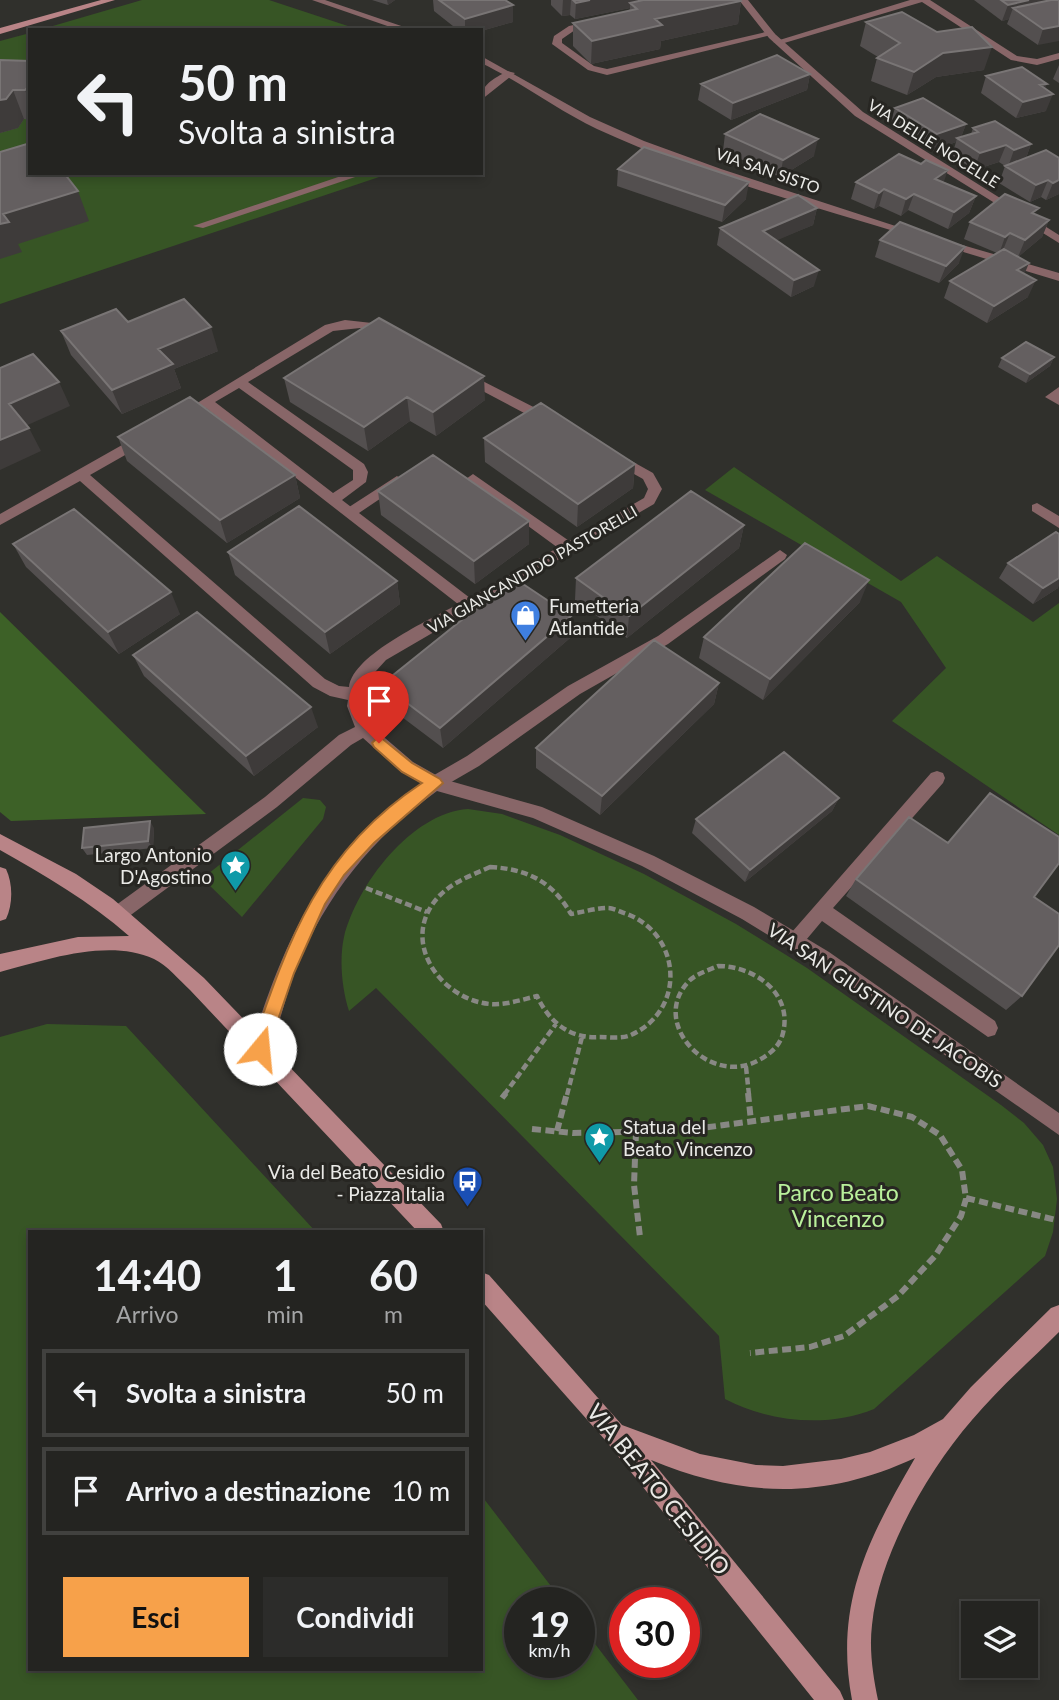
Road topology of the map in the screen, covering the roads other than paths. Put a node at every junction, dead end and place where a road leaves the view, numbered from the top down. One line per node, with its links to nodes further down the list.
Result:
1 (111, 0): 7 (main road)
2 (316, 0): 6 (street)
3 (743, 0): 8 (street, VIA DELLE NOCELLE)
4 (922, 0): 8 (street); 9 (street)
5 (610, 20): 8 (street)
6 (402, 28)
7 (0, 32)
8 (774, 38): 17 (street, VIA DELLE NOCELLE)
9 (1059, 56)
10 (483, 60): 11 (street, VIA SAN SISTO)
11 (510, 73): 12 (street); 15 (street, VIA SAN SISTO)
12 (483, 95)
13 (356, 175): 14 (street)
14 (199, 226)
15 (922, 236)
16 (934, 240): 18 (street)
17 (1059, 240)
18 (1059, 277)
19 (401, 341): 21 (street)
20 (449, 367): 25 (street)
21 (239, 382): 24 (street); 30 (street)
22 (1059, 391): 23 (street)
23 (1059, 401)
24 (206, 402): 28 (street); 30 (street)
25 (560, 427)
26 (601, 450): 35 (street, VIA GIANCANDIDO PASTORELLI)
27 (407, 474): 32 (street)
28 (82, 475): 33 (street); 38 (street)
29 (473, 478): 35 (street)
30 (334, 499): 32 (street)
31 (1037, 509): 34 (street)
32 (351, 512): 37 (street)
33 (0, 520)
34 (1059, 523)
35 (570, 548): 37 (street, VIA GIANCANDIDO PASTORELLI)
36 (780, 555): 41 (street)
37 (469, 605): 38 (street, VIA GIANCANDIDO PASTORELLI)
38 (355, 694): 39 (street)
39 (365, 730): 41 (street); 46 (street)
40 (937, 778): 44 (street)
41 (435, 783): 47 (street, VIA SAN GIUSTINO DE JACOBIS); 51 (street)
42 (0, 841): 46 (main road)
43 (0, 875): 45 (main road)
44 (821, 910): 47 (street); 50 (street)
45 (0, 913)
46 (118, 914): 48 (main road)
47 (794, 940): 52 (street, VIA SAN GIUSTINO DE JACOBIS)
48 (167, 958): 49 (main road); 51 (main road)
49 (0, 963)
50 (988, 1028)
51 (260, 1049): 53 (main road)
52 (1059, 1125)
53 (431, 1230)
54 (483, 1285): 57 (main road, VIA BEATO CESIDIO)
55 (1059, 1315): 56 (main road)
56 (956, 1422): 57 (main road); 59 (main road)
57 (614, 1433): 58 (main road, VIA BEATO CESIDIO)
58 (831, 1700)
59 (865, 1700)

